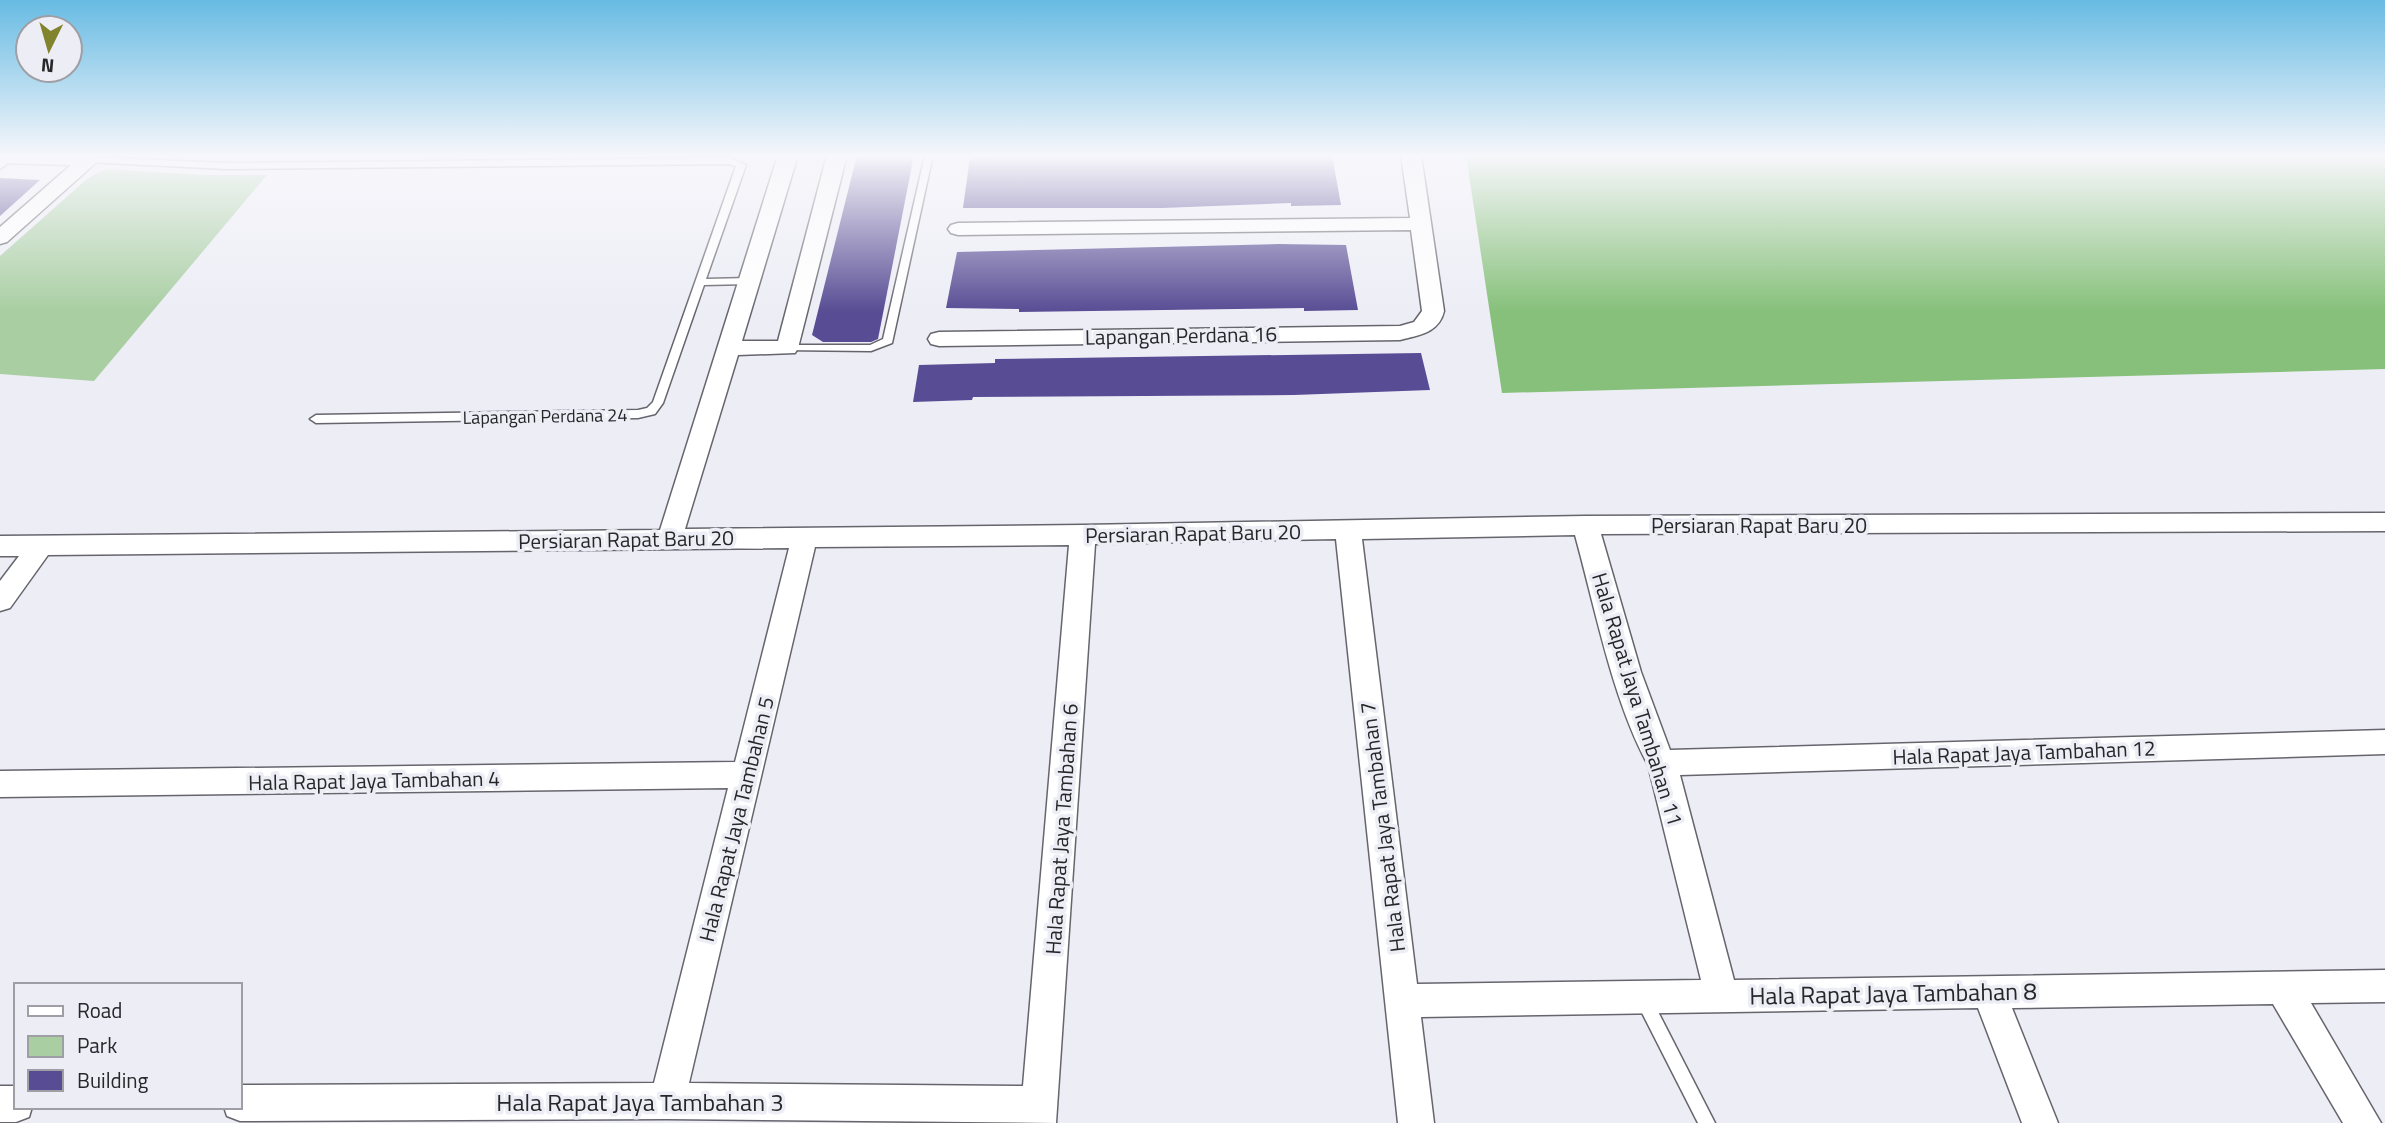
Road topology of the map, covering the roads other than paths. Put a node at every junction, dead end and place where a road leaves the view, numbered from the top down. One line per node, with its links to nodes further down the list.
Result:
1 (35, 207): 9 (street)
2 (727, 207): 11 (lane, Lapangan Perdana 24)
3 (772, 207): 10 (street)
4 (823, 207): 14 (street)
5 (917, 207): 14 (lane)
6 (1418, 207): 7 (street)
7 (1420, 223): 8 (street); 12 (street, Lapangan Perdana 16)
8 (958, 229)
9 (0, 238)
10 (749, 281): 11 (lane); 13 (street)
11 (701, 282): 15 (lane, Lapangan Perdana 24)
12 (939, 338)
13 (727, 348): 14 (street); 21 (street)
14 (787, 348)
15 (316, 419)
16 (2385, 522): 17 (street, Persiaran Rapat Baru 20)
17 (1585, 526): 18 (street, Persiaran Rapat Baru 20); 26 (street, Hala Rapat Jaya Tambahan 11)
18 (1348, 531): 19 (street, Persiaran Rapat Baru 20); 34 (street, Hala Rapat Jaya Tambahan 7)
19 (1083, 535): 20 (street, Persiaran Rapat Baru 20); 37 (street, Hala Rapat Jaya Tambahan 6)
20 (805, 537): 21 (street, Persiaran Rapat Baru 20); 27 (street, Hala Rapat Jaya Tambahan 5)
21 (670, 538): 23 (street, Persiaran Rapat Baru 20)
22 (0, 546): 23 (street, Persiaran Rapat Baru 20)
23 (41, 546): 24 (street)
24 (0, 601)
25 (2385, 742): 26 (street, Hala Rapat Jaya Tambahan 12)
26 (1662, 763): 32 (street, Hala Rapat Jaya Tambahan 11)
27 (747, 775): 28 (street, Hala Rapat Jaya Tambahan 4); 35 (street, Hala Rapat Jaya Tambahan 5)
28 (0, 784)
29 (2385, 986): 30 (street, Hala Rapat Jaya Tambahan 8)
30 (2282, 987): 31 (street, Hala Rapat Jaya Tambahan 8); 41 (street)
31 (1989, 992): 32 (street, Hala Rapat Jaya Tambahan 8); 40 (street)
32 (1722, 996): 33 (street, Hala Rapat Jaya Tambahan 8)
33 (1642, 997): 34 (street, Hala Rapat Jaya Tambahan 8); 39 (lane)
34 (1402, 1001): 38 (street, Hala Rapat Jaya Tambahan 7)
35 (667, 1101): 36 (street, Hala Rapat Jaya Tambahan 3); 37 (street, Hala Rapat Jaya Tambahan 3)
36 (242, 1103)
37 (1039, 1113)
38 (1416, 1123)
39 (1707, 1123)
40 (2040, 1123)
41 (2363, 1123)

